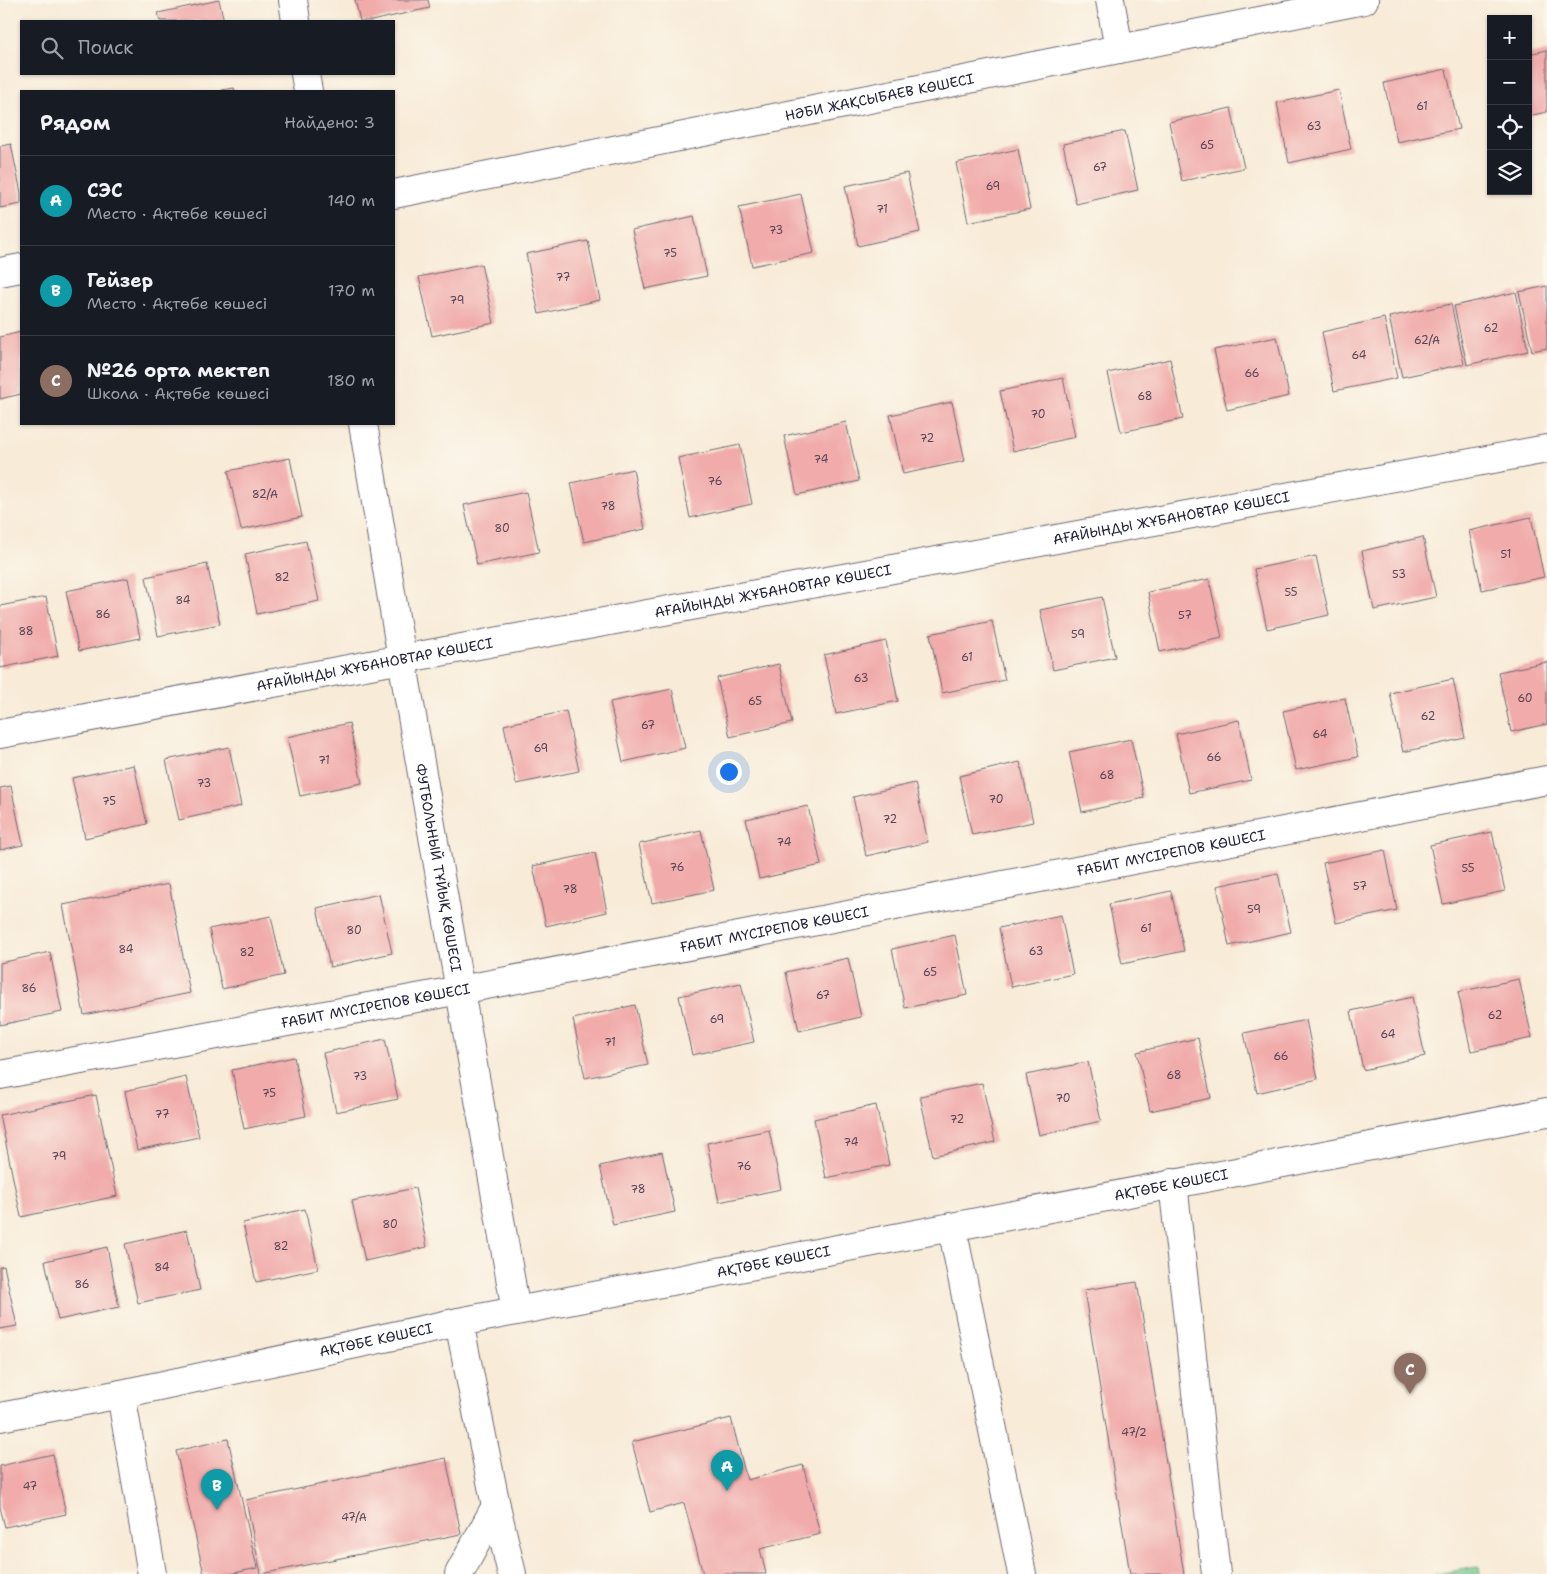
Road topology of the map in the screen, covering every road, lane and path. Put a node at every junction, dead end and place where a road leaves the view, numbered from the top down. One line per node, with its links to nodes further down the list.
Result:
1 (293, 0): 4 (street)
2 (1110, 0): 5 (street)
3 (1364, 0): 5 (street, НӘБИ ЖАҚСЫБАЕВ КӨШЕСІ)
4 (296, 20)
5 (1119, 49): 8 (street, НӘБИ ЖАҚСЫБАЕВ КӨШЕСІ)
6 (305, 75): 7 (street)
7 (308, 90)
8 (395, 194)
9 (20, 268): 10 (street)
10 (0, 272)
11 (363, 425): 13 (street, ФУТБОЛЬНЫЙ ТҰЙЫҚ КӨШЕСІ)
12 (1547, 449): 13 (street, АҒАЙЫНДЫ ЖҰБАНОВТАР КӨШЕСІ)
13 (402, 659): 14 (street, АҒАЙЫНДЫ ЖҰБАНОВТАР КӨШЕСІ); 16 (street, ФУТБОЛЬНЫЙ ТҰЙЫҚ КӨШЕСІ)
14 (0, 734)
15 (1547, 780): 16 (street, ҒАБИТ МҮСІРЕПОВ КӨШЕСІ)
16 (460, 990): 17 (street, ҒАБИТ МҮСІРЕПОВ КӨШЕСІ); 21 (street, ФУТБОЛЬНЫЙ ТҰЙЫҚ КӨШЕСІ)
17 (0, 1075)
18 (1547, 1112): 19 (street, АҚТӨБЕ КӨШЕСІ)
19 (1173, 1183): 20 (street, АҚТӨБЕ КӨШЕСІ); 30 (street)
20 (952, 1227): 21 (street, АҚТӨБЕ КӨШЕСІ); 29 (street)
21 (516, 1311): 22 (street, АҚТӨБЕ КӨШЕСІ)
22 (459, 1322): 23 (street, АҚТӨБЕ КӨШЕСІ); 25 (street)
23 (121, 1394): 24 (street, АҚТӨБЕ КӨШЕСІ); 26 (street)
24 (0, 1417)
25 (496, 1506): 27 (street); 28 (street)
26 (152, 1574)
27 (459, 1574)
28 (512, 1574)
29 (1022, 1574)
30 (1216, 1574)

